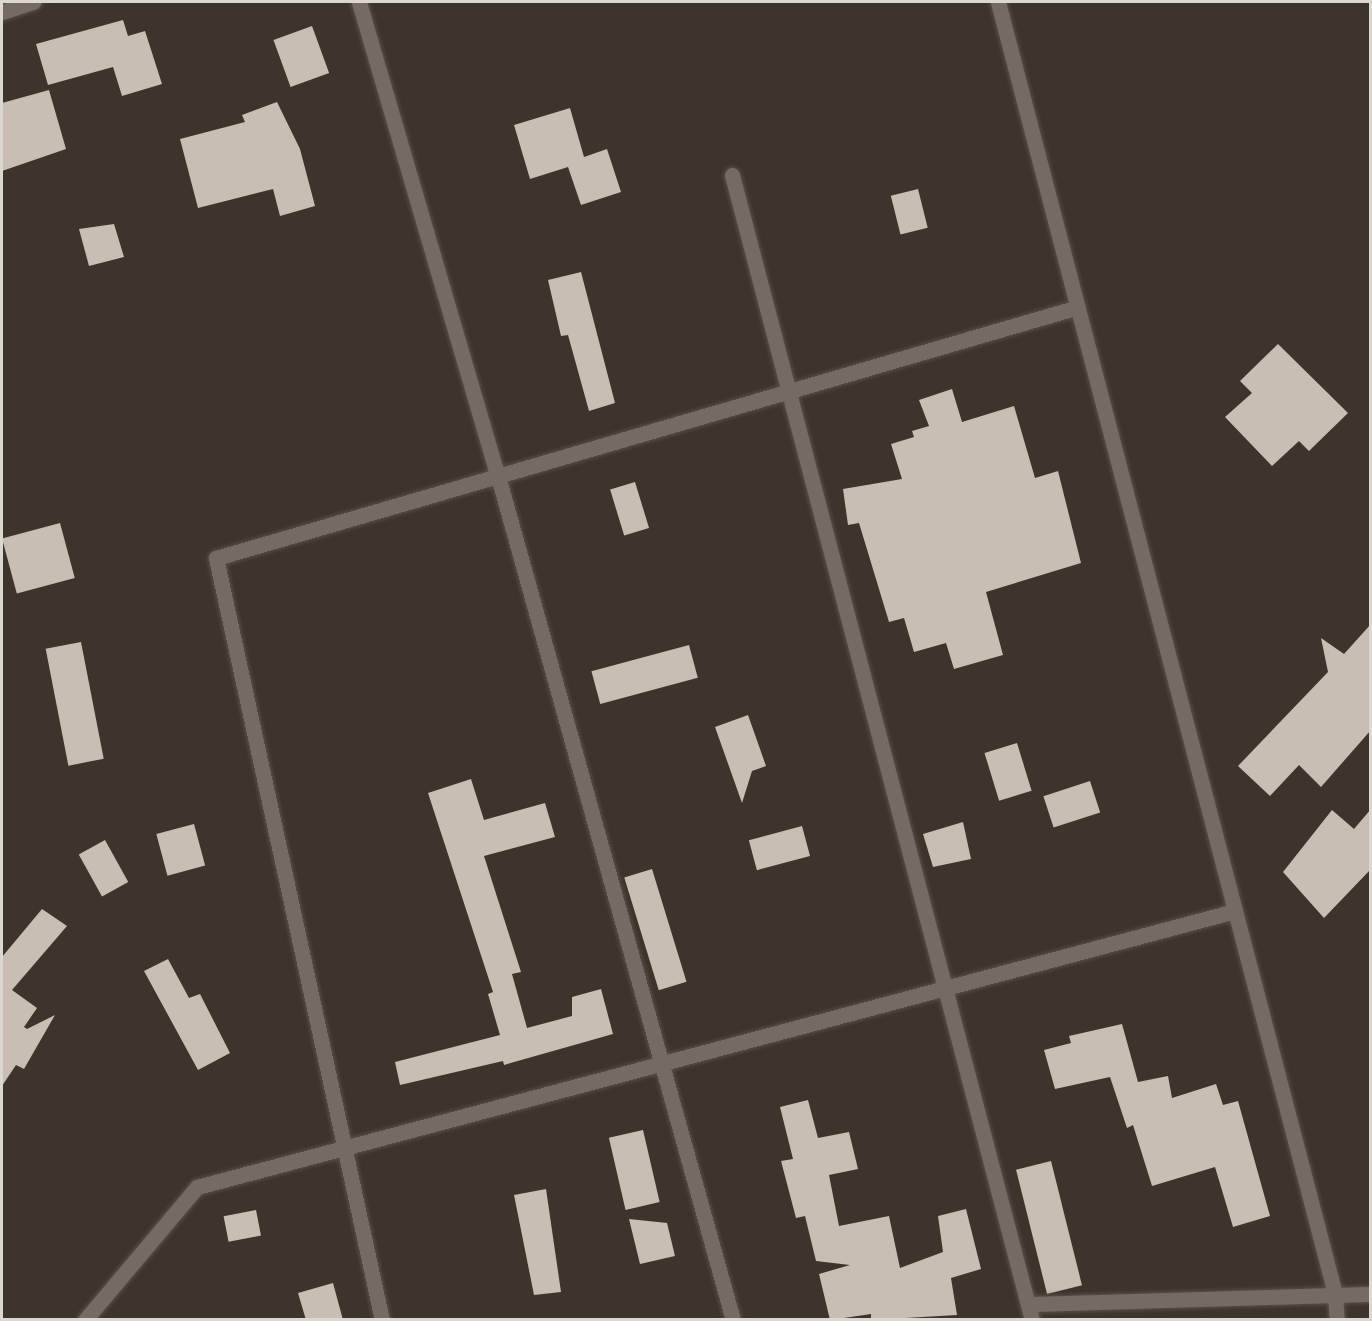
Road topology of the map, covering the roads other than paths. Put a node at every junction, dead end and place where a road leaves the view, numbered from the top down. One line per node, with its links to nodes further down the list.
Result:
1 (33, 2): 4 (street)
2 (359, 2): 8 (street)
3 (998, 2): 6 (street)
4 (2, 12)
5 (732, 175): 7 (street)
6 (1075, 308): 7 (street); 9 (street)
7 (788, 391): 8 (street); 10 (street)
8 (498, 476): 11 (street); 12 (street)
9 (1234, 911): 10 (street); 13 (street)
10 (944, 988): 11 (street); 15 (street)
11 (663, 1063): 12 (street); 18 (street)
12 (347, 1148): 16 (street); 17 (street)
13 (1335, 1294): 14 (street); 15 (street); 19 (street)
14 (1371, 1294)
15 (1032, 1312)
16 (85, 1320)
17 (382, 1320)
18 (733, 1320)
19 (1336, 1320)

